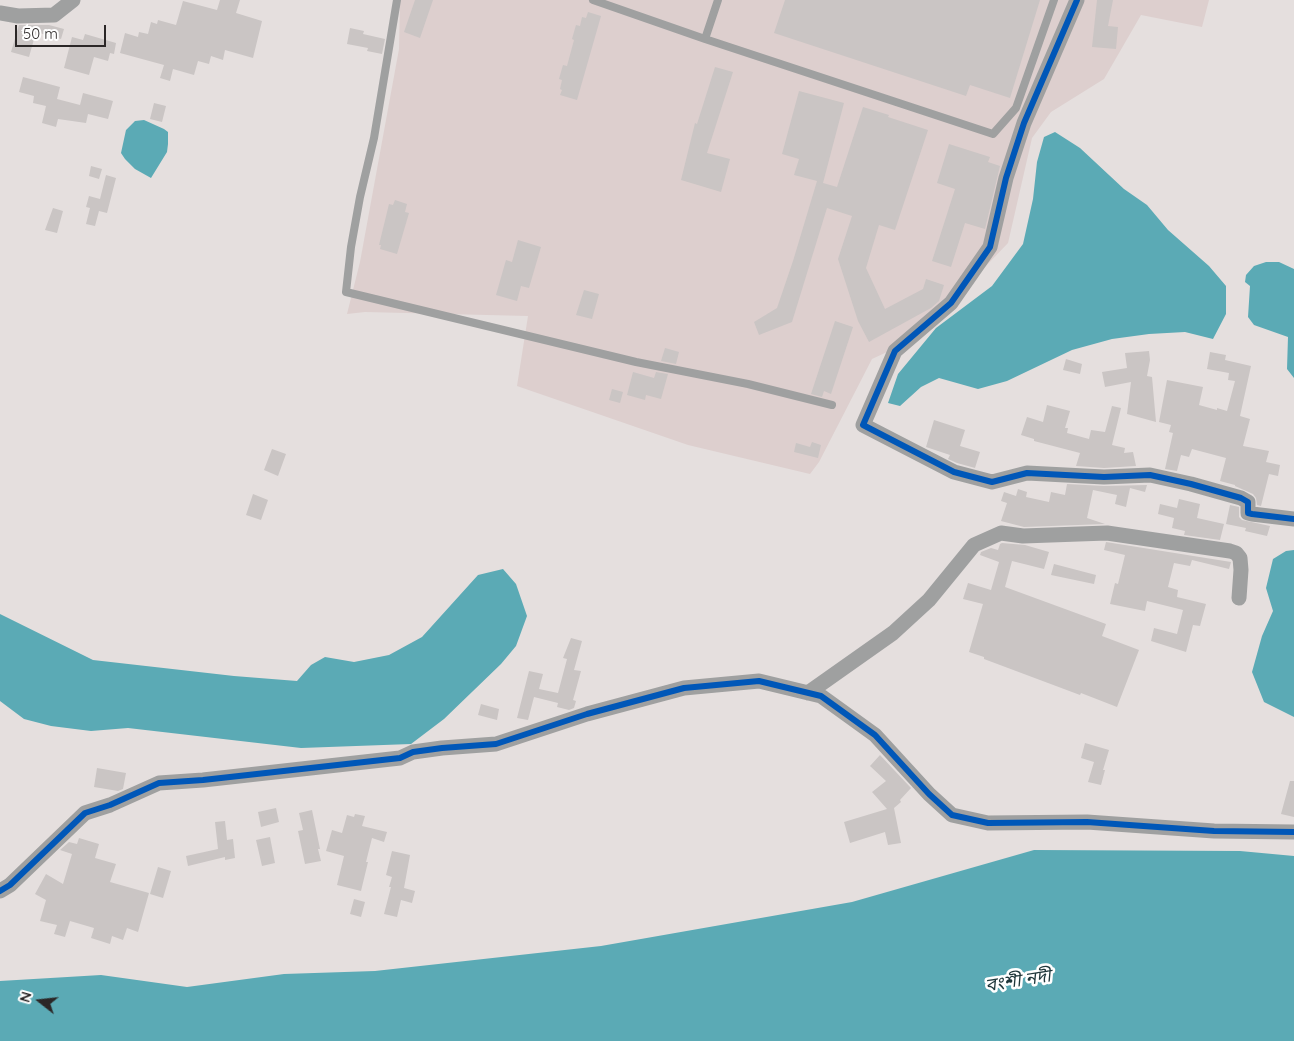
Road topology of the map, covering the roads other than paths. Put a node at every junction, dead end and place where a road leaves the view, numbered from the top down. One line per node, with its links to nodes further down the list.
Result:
1 (73, 0): 7 (street)
2 (397, 0): 9 (lane)
3 (593, 0): 8 (lane)
4 (718, 0): 8 (lane)
5 (1054, 0): 8 (lane)
6 (1076, 0): 10 (street)
7 (0, 13)
8 (705, 39)
9 (832, 406)
10 (1294, 519)
11 (1239, 598): 12 (street)
12 (808, 693): 13 (street); 14 (street)
13 (1294, 832)
14 (0, 891)

